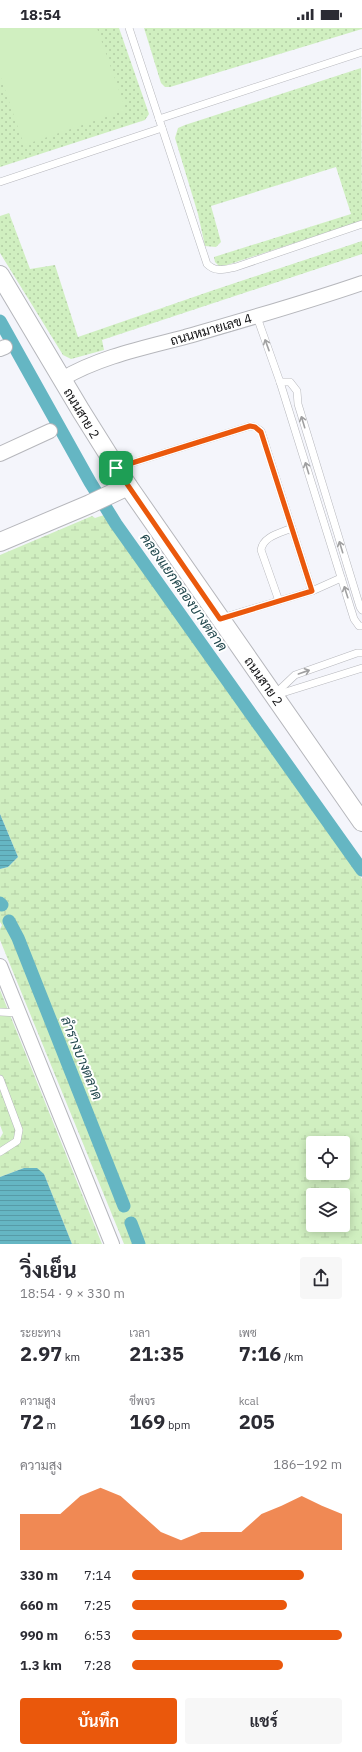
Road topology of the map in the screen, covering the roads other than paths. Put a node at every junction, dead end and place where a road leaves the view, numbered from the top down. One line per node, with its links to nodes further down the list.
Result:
1 (129, 28): 3 (lane)
2 (362, 52): 3 (lane)
3 (159, 119): 4 (lane)
4 (162, 128): 6 (lane); 8 (lane)
5 (0, 177): 6 (lane)
6 (10, 179): 7 (lane)
7 (0, 182)
8 (362, 224)
9 (0, 275): 12 (street, ถนนสาย 2)
10 (361, 286): 11 (street, ถนนหมายเลข 4)
11 (257, 317): 12 (street, ถนนหมายเลข 4); 13 (lane, one-way to 11)
12 (62, 379): 16 (street, ถนนสาย 2)
13 (280, 382): 20 (lane, one-way to 13); 23 (lane, one-way to 13)
14 (50, 431): 15 (street)
15 (0, 454)
16 (116, 468): 17 (street, ถนนสาย 2); 18 (lane)
17 (128, 486): 19 (street); 24 (street, ถนนสาย 2)
18 (292, 528): 21 (lane); 22 (lane)
19 (0, 542)
20 (341, 578): 21 (lane); 25 (lane, one-way to 20)
21 (312, 591): 22 (lane)
22 (279, 601): 24 (lane)
23 (362, 610)
24 (220, 619): 28 (street, ถนนสาย 2)
25 (362, 626)
26 (362, 653): 28 (lane, one-way to 26)
27 (362, 668): 28 (lane)
28 (274, 695): 29 (street, ถนนสาย 2)
29 (362, 822)
30 (1, 970): 32 (street)
31 (0, 1012): 32 (lane)
32 (19, 1014): 35 (street)
33 (0, 1079): 34 (lane)
34 (0, 1152)
35 (112, 1244)

